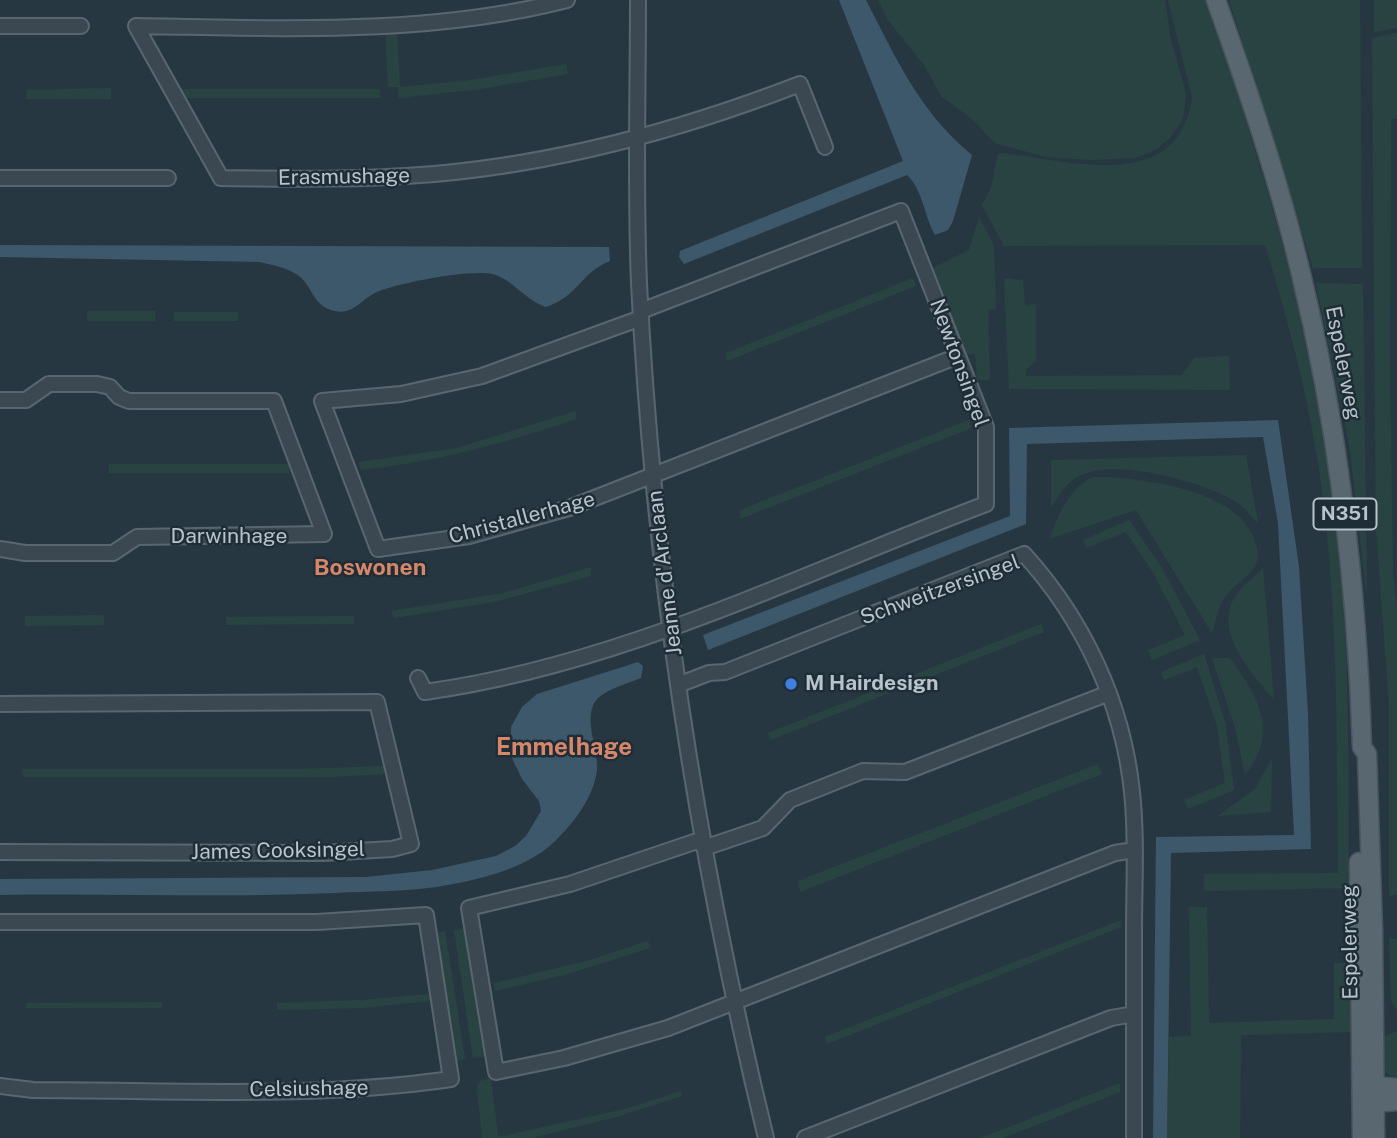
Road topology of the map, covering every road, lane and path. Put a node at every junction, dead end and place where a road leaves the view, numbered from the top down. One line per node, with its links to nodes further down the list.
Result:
1 (566, 0): 6 (street, Erasmushage)
2 (638, 0): 6 (street, Jeanne d'Arclaan)
3 (1216, 0): 28 (main road, Espelerweg / N351)
4 (0, 26): 5 (street)
5 (81, 26)
6 (638, 139): 7 (street); 10 (street, Jeanne d'Arclaan)
7 (825, 147)
8 (0, 178): 9 (street)
9 (168, 178)
10 (641, 315): 11 (street, Newtonsingel); 13 (street, Jeanne d'Arclaan); 13 (street, Christallerhage)
11 (958, 356): 13 (street); 15 (street, Newtonsingel)
12 (0, 400): 14 (street, Darwinhage)
13 (653, 475): 15 (street, Jeanne d'Arclaan)
14 (0, 549)
15 (670, 627): 16 (street); 17 (street, Jeanne d'Arclaan)
16 (418, 678)
17 (678, 685): 18 (street, Schweitzersingel); 20 (street, Jeanne d'Arclaan)
18 (1109, 693): 20 (street); 21 (street, Schweitzersingel)
19 (0, 705): 22 (street, James Cooksingel)
20 (703, 844): 24 (street, Jeanne d'Arclaan); 24 (street)
21 (1134, 850): 24 (street); 25 (street, Schweitzersingel)
22 (0, 852)
23 (0, 922): 26 (street, Celsiushage)
24 (735, 1003): 30 (street, Jeanne d'Arclaan)
25 (1134, 1014): 31 (street); 32 (street, Schweitzersingel)
26 (0, 1086)
27 (1397, 1088): 28 (main road)
28 (1370, 1094): 29 (main road); 33 (main road, Espelerweg / N351); 34 (main road, Espelerweg / N351)
29 (1397, 1101)
30 (766, 1138)
31 (805, 1138)
32 (1134, 1138)
33 (1362, 1138)
34 (1375, 1138)

